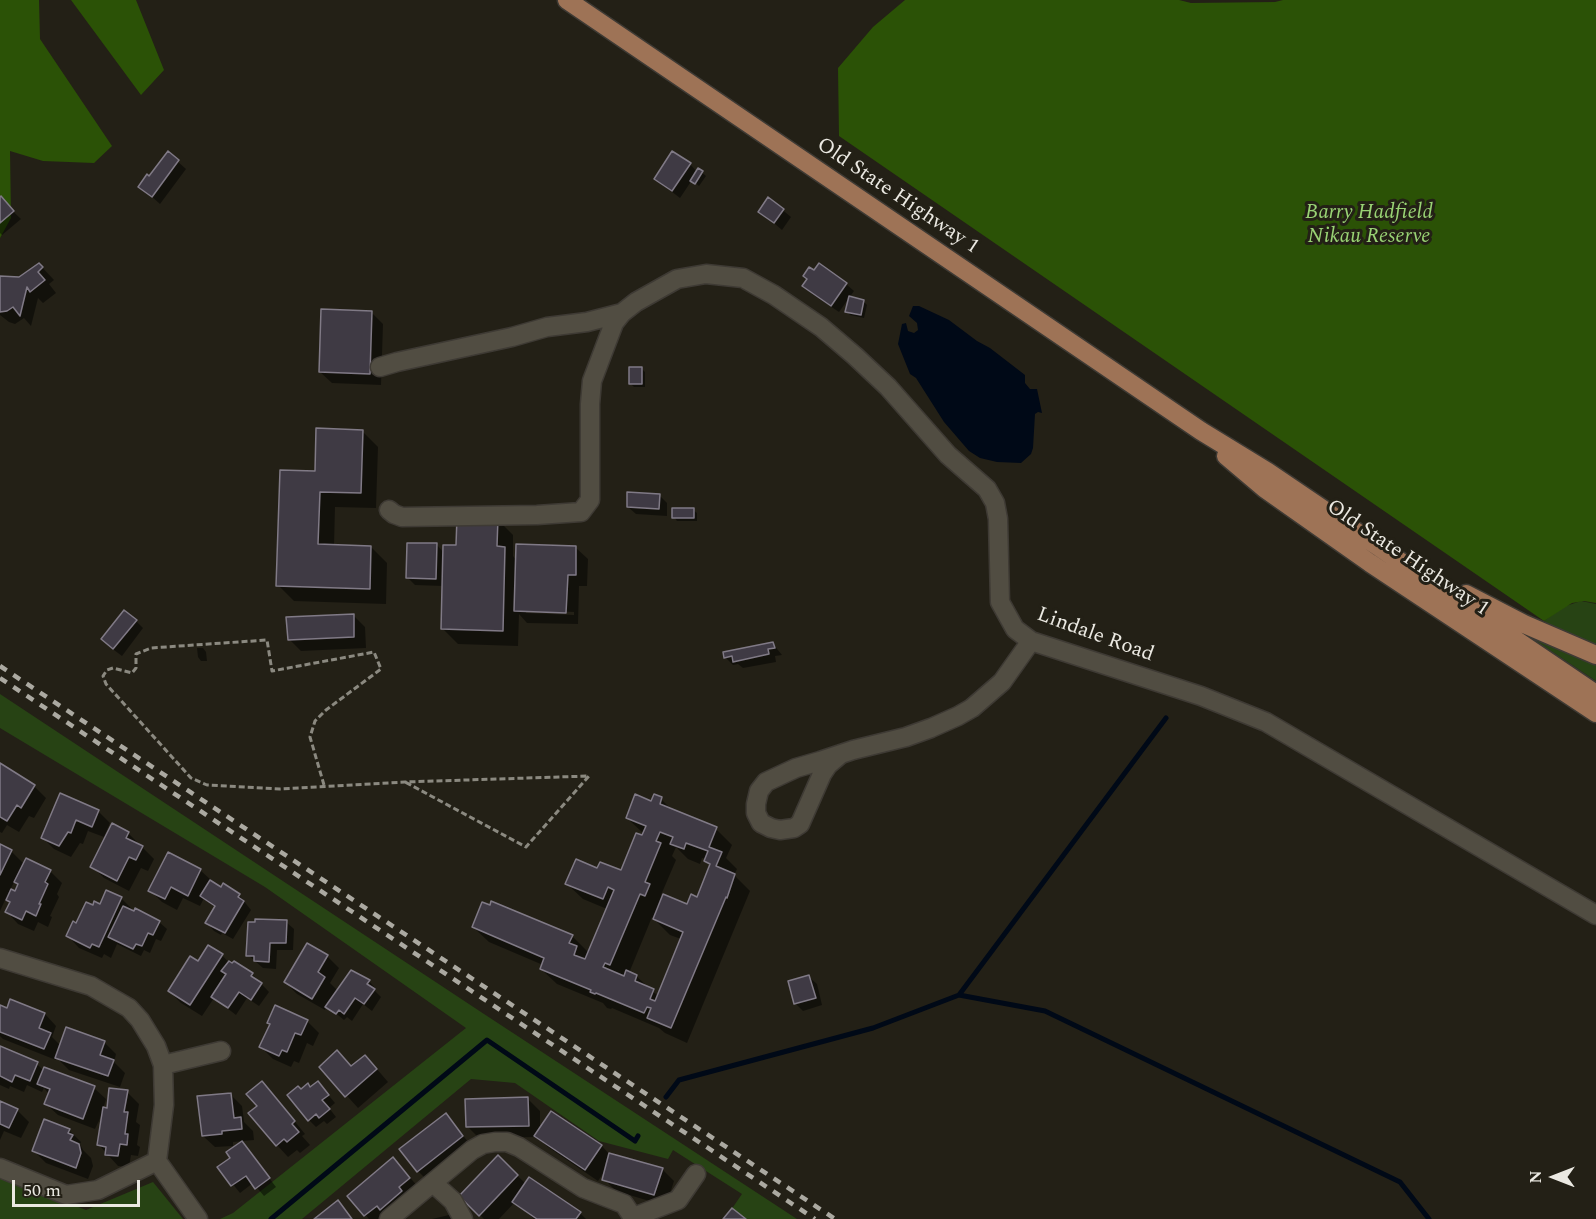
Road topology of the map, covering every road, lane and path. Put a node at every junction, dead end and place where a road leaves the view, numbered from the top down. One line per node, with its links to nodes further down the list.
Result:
1 (567, 0): 4 (main road, Old State Highway 1)
2 (622, 313): 3 (street); 5 (street); 8 (street, Lindale Road)
3 (381, 367)
4 (1201, 431): 6 (main road, Old State Highway 1); 7 (main road, Old State Highway 1)
5 (389, 510)
6 (1386, 550): 9 (main road); 10 (main road, Old State Highway 1)
7 (1404, 586): 11 (main road, Old State Highway 1); 12 (main road)
8 (1031, 641): 13 (street); 16 (street, Lindale Road)
9 (1596, 656)
10 (1596, 694)
11 (1596, 713)
12 (1596, 724)
13 (841, 754): 13 (street)
14 (405, 782): 14 (path); 15 (path)
15 (324, 785): 15 (path)
16 (1596, 915)
17 (0, 958): 19 (street)
18 (221, 1051): 19 (street)
19 (163, 1065): 20 (street)
20 (157, 1161): 21 (street); 25 (street)
21 (0, 1168)
22 (696, 1174): 24 (street)
23 (433, 1182): 24 (street); 26 (street); 27 (street)
24 (634, 1218)
25 (198, 1219)
26 (389, 1219)
27 (463, 1219)

